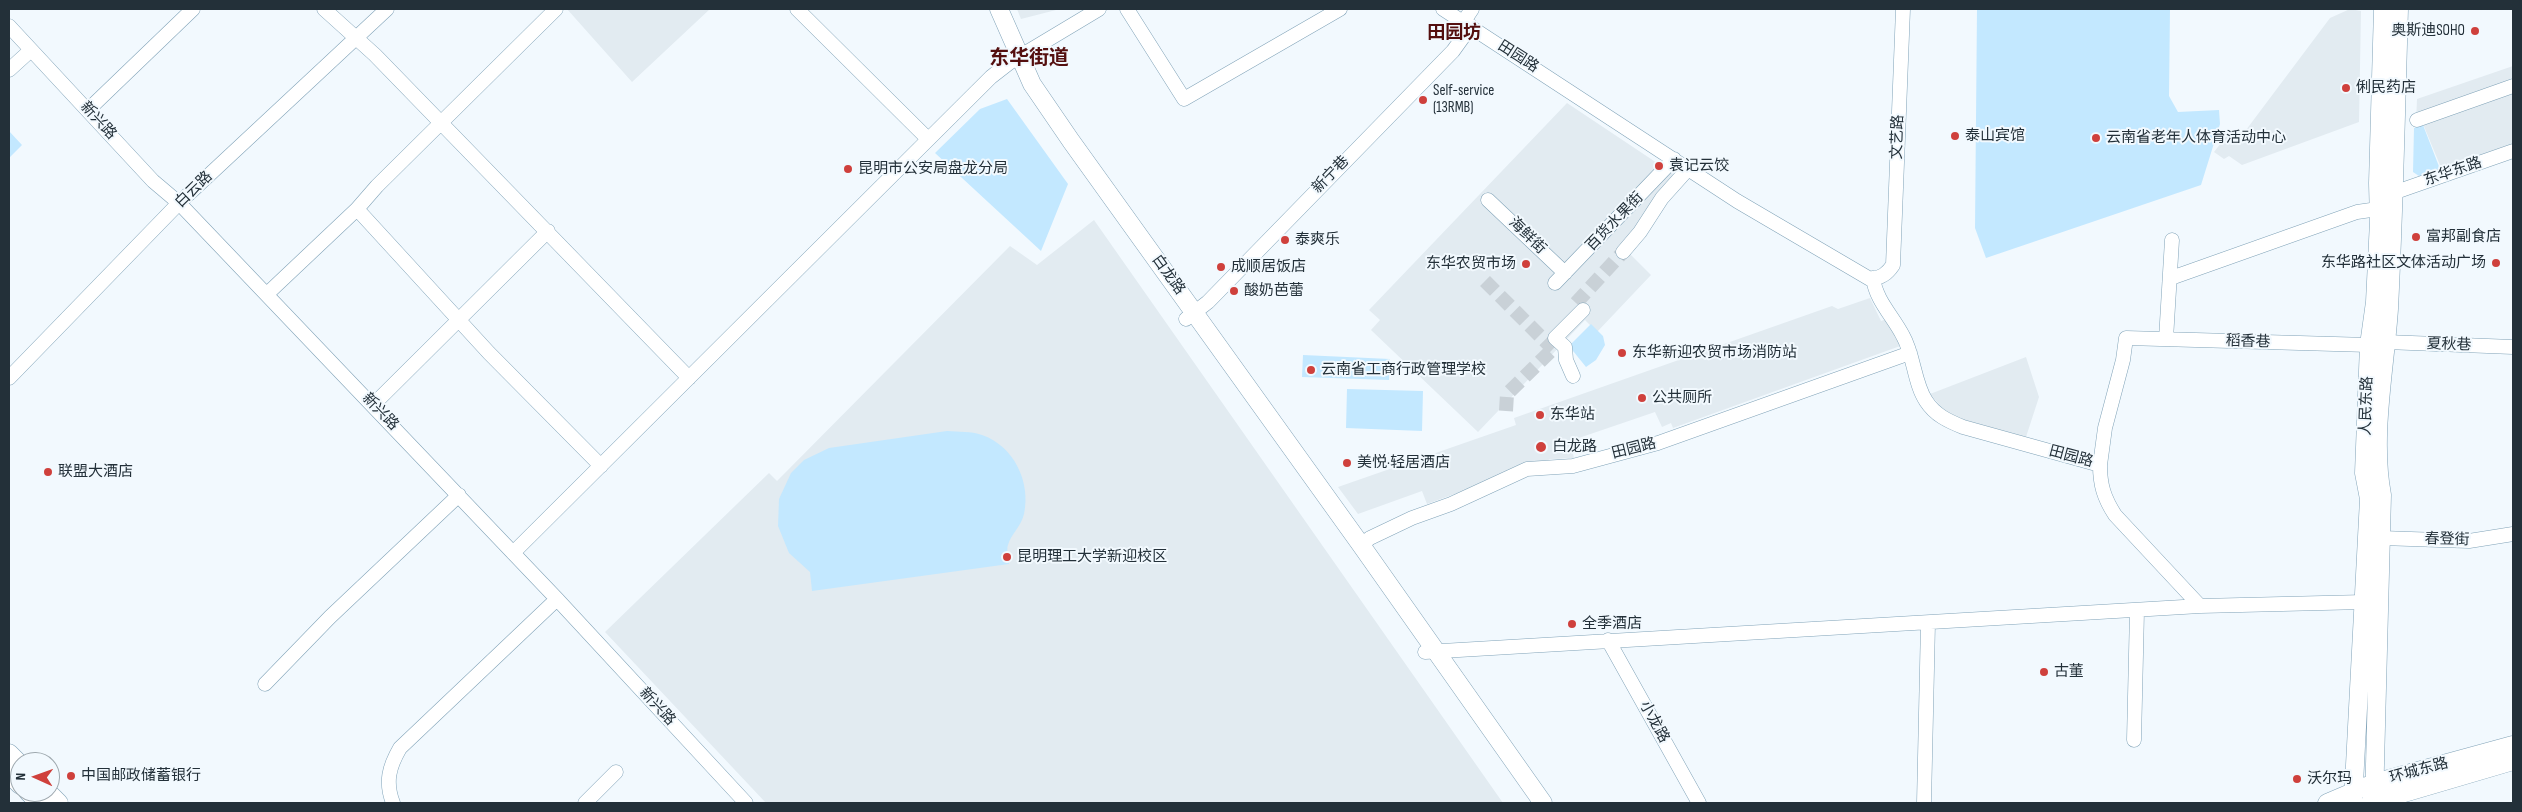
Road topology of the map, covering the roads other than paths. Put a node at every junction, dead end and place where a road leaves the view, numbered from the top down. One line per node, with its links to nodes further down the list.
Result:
1 (194, 9): 23 (street)
2 (324, 9): 18 (street)
3 (387, 9): 18 (street, 白云路)
4 (556, 9): 25 (street)
5 (798, 9): 26 (street)
6 (987, 9): 20 (main road, 白龙路)
7 (999, 9): 20 (main road, 白龙路)
8 (1098, 9): 20 (street)
9 (1127, 9): 10 (street)
10 (1340, 9)
11 (1443, 9): 16 (street, 田园路)
12 (1472, 9): 16 (street, 新宁巷)
13 (1903, 9): 39 (street, 文艺路)
14 (2383, 9): 33 (main road, 人民东路)
15 (2399, 9): 30 (main road, 人民东路)
16 (1467, 24): 28 (street, 田园路); 43 (street, 新宁巷)
17 (9, 26): 19 (street, 新兴路)
18 (354, 38): 25 (street); 32 (street, 白云路)
19 (32, 50): 21 (street); 23 (street, 新兴路)
20 (1014, 61): 26 (street); 43 (main road, 白龙路)
21 (9, 70)
22 (2513, 86): 24 (street)
23 (88, 110): 32 (street, 新兴路)
24 (2417, 120)
25 (441, 125): 34 (street); 35 (street)
26 (928, 138): 51 (street)
27 (2513, 151): 30 (street, 东华东路)
28 (1674, 159): 29 (street, 田园路); 38 (street, 百货水果街)
29 (1688, 169): 37 (street); 39 (street, 田园路)
30 (2393, 193): 46 (main road, 人民东路)
31 (1488, 200): 38 (street, 海鲜街)
32 (179, 203): 41 (street, 新兴路); 50 (street, 白云路)
33 (2378, 209): 40 (street); 46 (main road, 人民东路)
34 (356, 210): 41 (street); 44 (street)
35 (548, 231): 44 (street); 51 (street)
36 (2172, 240): 40 (street)
37 (1623, 252)
38 (1560, 278)
39 (1873, 278): 48 (street, 田园路)
40 (2171, 278): 45 (street)
41 (267, 294): 52 (street, 新兴路)
42 (1583, 310): 49 (street)
43 (1190, 316): 58 (main road, 白龙路); 66 (main road, 白龙路)
44 (459, 320): 52 (street); 54 (street)
45 (2166, 339): 46 (street, 稻香巷); 53 (street, 稻香巷)
46 (2378, 344): 47 (street, 夏秋巷); 57 (main road, 人民东路); 61 (main road, 人民东路)
47 (2513, 347)
48 (1910, 353): 53 (street, 田园路); 58 (street, 田园路)
49 (1573, 376)
50 (9, 378)
51 (689, 378): 54 (street)
52 (373, 405): 55 (street, 新兴路)
53 (2100, 465): 62 (street, 田园路)
54 (601, 466): 59 (street)
55 (459, 495): 59 (street, 新兴路); 67 (street)
56 (2513, 534): 57 (street, 春登街)
57 (2381, 538): 72 (main road, 人民东路)
58 (1361, 545): 66 (main road, 白龙路)
59 (514, 553): 60 (street, 新兴路)
60 (557, 599): 74 (street); 76 (street, 新兴路)
61 (2364, 602): 62 (street); 73 (main road, 人民东路)
62 (2200, 606): 63 (street)
63 (2137, 611): 64 (street); 68 (street)
64 (1928, 623): 65 (street); 80 (street)
65 (1608, 640): 66 (street); 79 (street, 小龙路)
66 (1430, 652): 77 (main road, 白龙路); 78 (main road, 白龙路)
67 (265, 684)
68 (2134, 740)
69 (2513, 745): 72 (main road, 环城东路)
70 (2513, 761): 82 (main road, 环城东路)
71 (616, 772): 75 (street)
72 (2374, 783): 73 (main road, 环城东路); 82 (main road, 人民东路)
73 (2354, 797): 81 (main road, 环城东路)
74 (392, 803)
75 (585, 803)
76 (746, 803)
77 (1530, 803)
78 (1543, 803)
79 (1699, 803)
80 (1924, 803)
81 (2327, 803)
82 (2373, 803)

